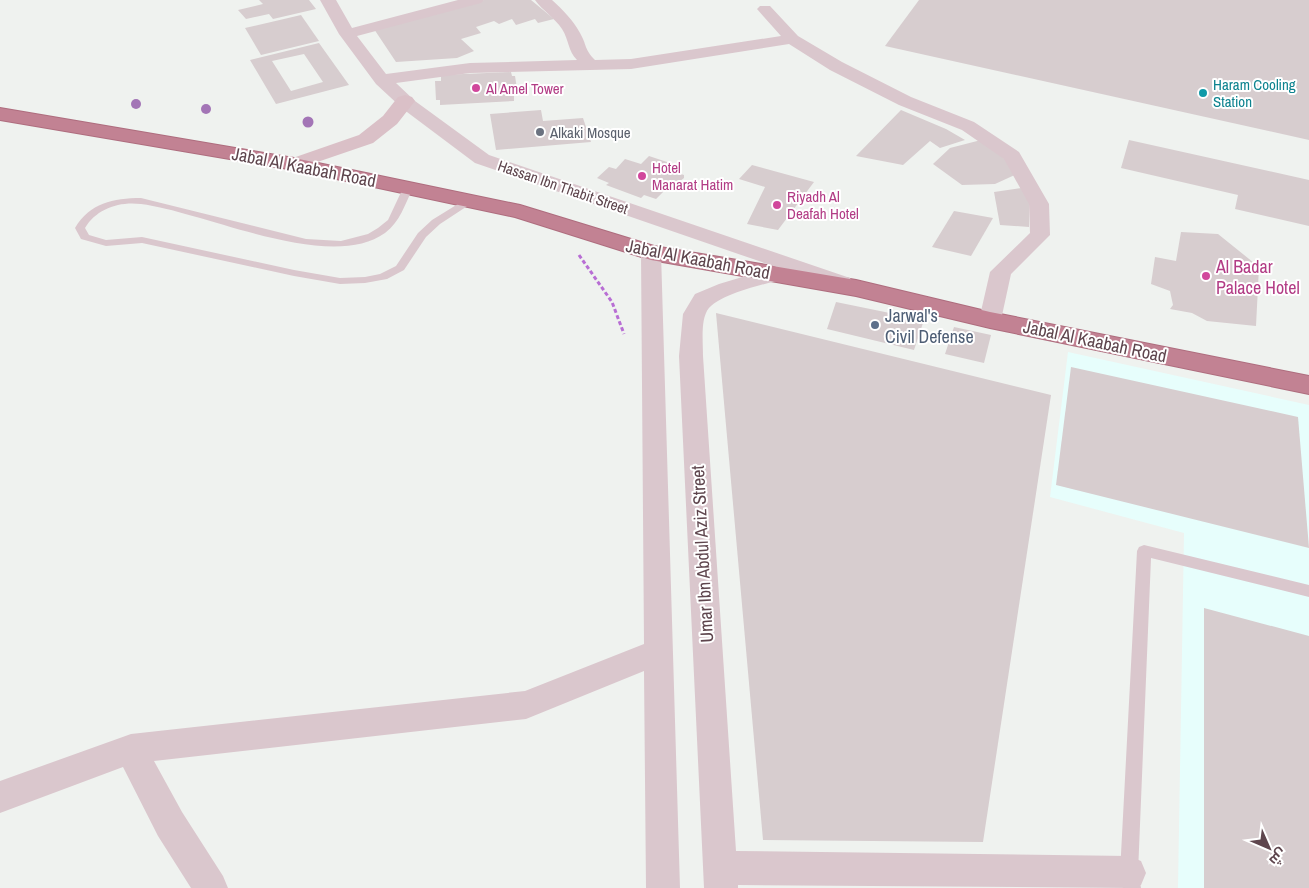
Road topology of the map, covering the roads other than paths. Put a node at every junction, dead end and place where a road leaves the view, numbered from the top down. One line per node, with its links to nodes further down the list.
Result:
1 (328, 0): 5 (street, Hassan Ibn Thabit Street)
2 (476, 0): 5 (street)
3 (543, 0): 7 (street)
4 (765, 9): 6 (street)
5 (347, 34): 8 (street, Hassan Ibn Thabit Street)
6 (792, 39): 7 (street); 17 (street)
7 (591, 65): 8 (street)
8 (382, 80): 9 (street, Hassan Ibn Thabit Street)
9 (405, 101): 11 (street); 16 (street, Hassan Ibn Thabit Street)
10 (0, 114): 11 (highway, Jabal Al Kaabah Road)
11 (294, 164): 12 (highway, Jabal Al Kaabah Road)
12 (408, 188): 13 (highway, Jabal Al Kaabah Road); 13 (lane)
13 (469, 201): 14 (highway, Jabal Al Kaabah Road)
14 (651, 253): 15 (highway, Jabal Al Kaabah Road); 20 (street)
15 (776, 274): 16 (highway, Jabal Al Kaabah Road); 23 (street, Umar Ibn Abdul Aziz Street)
16 (856, 288): 17 (highway, Jabal Al Kaabah Road)
17 (990, 320): 18 (highway, Jabal Al Kaabah Road)
18 (1309, 386)
19 (1309, 591): 24 (lane)
20 (659, 651): 21 (street); 26 (street)
21 (131, 750): 22 (street); 25 (street)
22 (0, 797)
23 (720, 878): 24 (street)
24 (1131, 881)
25 (211, 888)
26 (663, 888)

